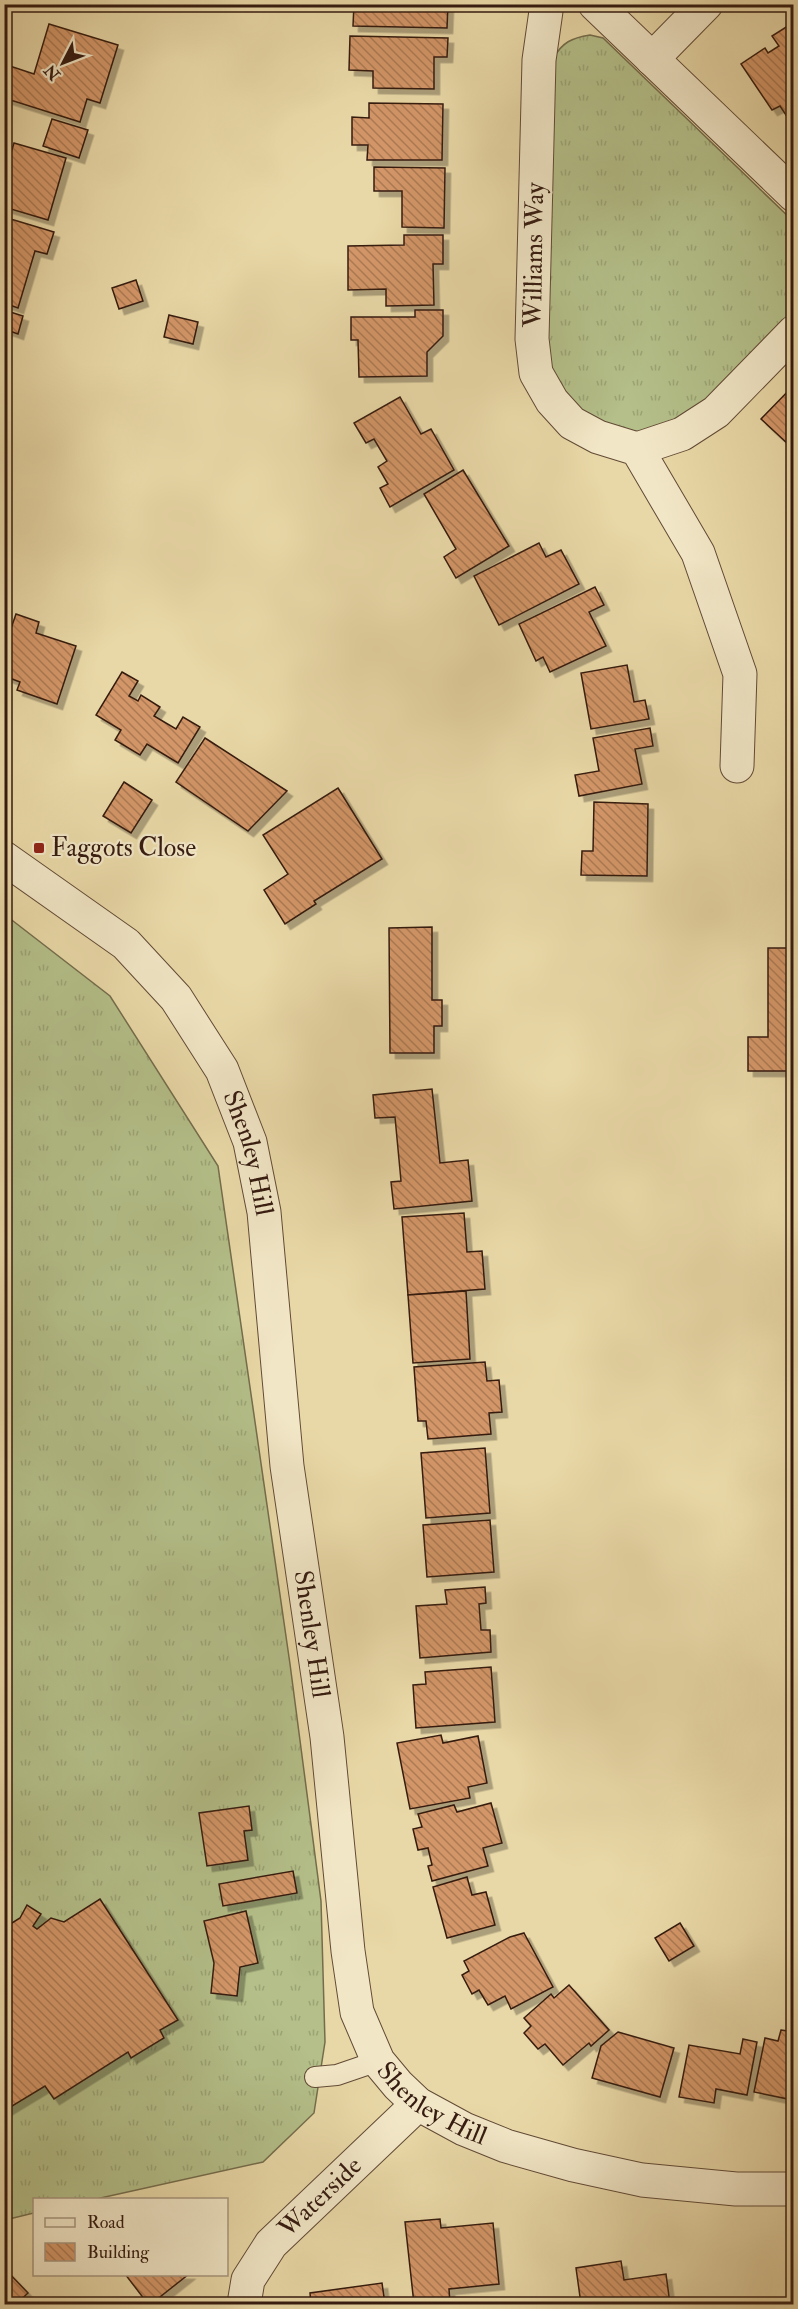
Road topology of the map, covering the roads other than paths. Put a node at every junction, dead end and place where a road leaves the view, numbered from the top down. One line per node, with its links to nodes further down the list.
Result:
1 (547, 4): 7 (street, Williams Way)
2 (595, 4): 4 (street)
3 (706, 4): 4 (street)
4 (652, 59): 5 (street)
5 (794, 195)
6 (794, 332): 7 (street)
7 (637, 449): 8 (street)
8 (737, 766)
9 (4, 858): 10 (street, Shenley Hill)
10 (378, 2061): 11 (lane); 12 (street, Shenley Hill)
11 (315, 2077)
12 (418, 2103): 13 (street, Shenley Hill); 14 (street, Waterside)
13 (794, 2189)
14 (244, 2304)

